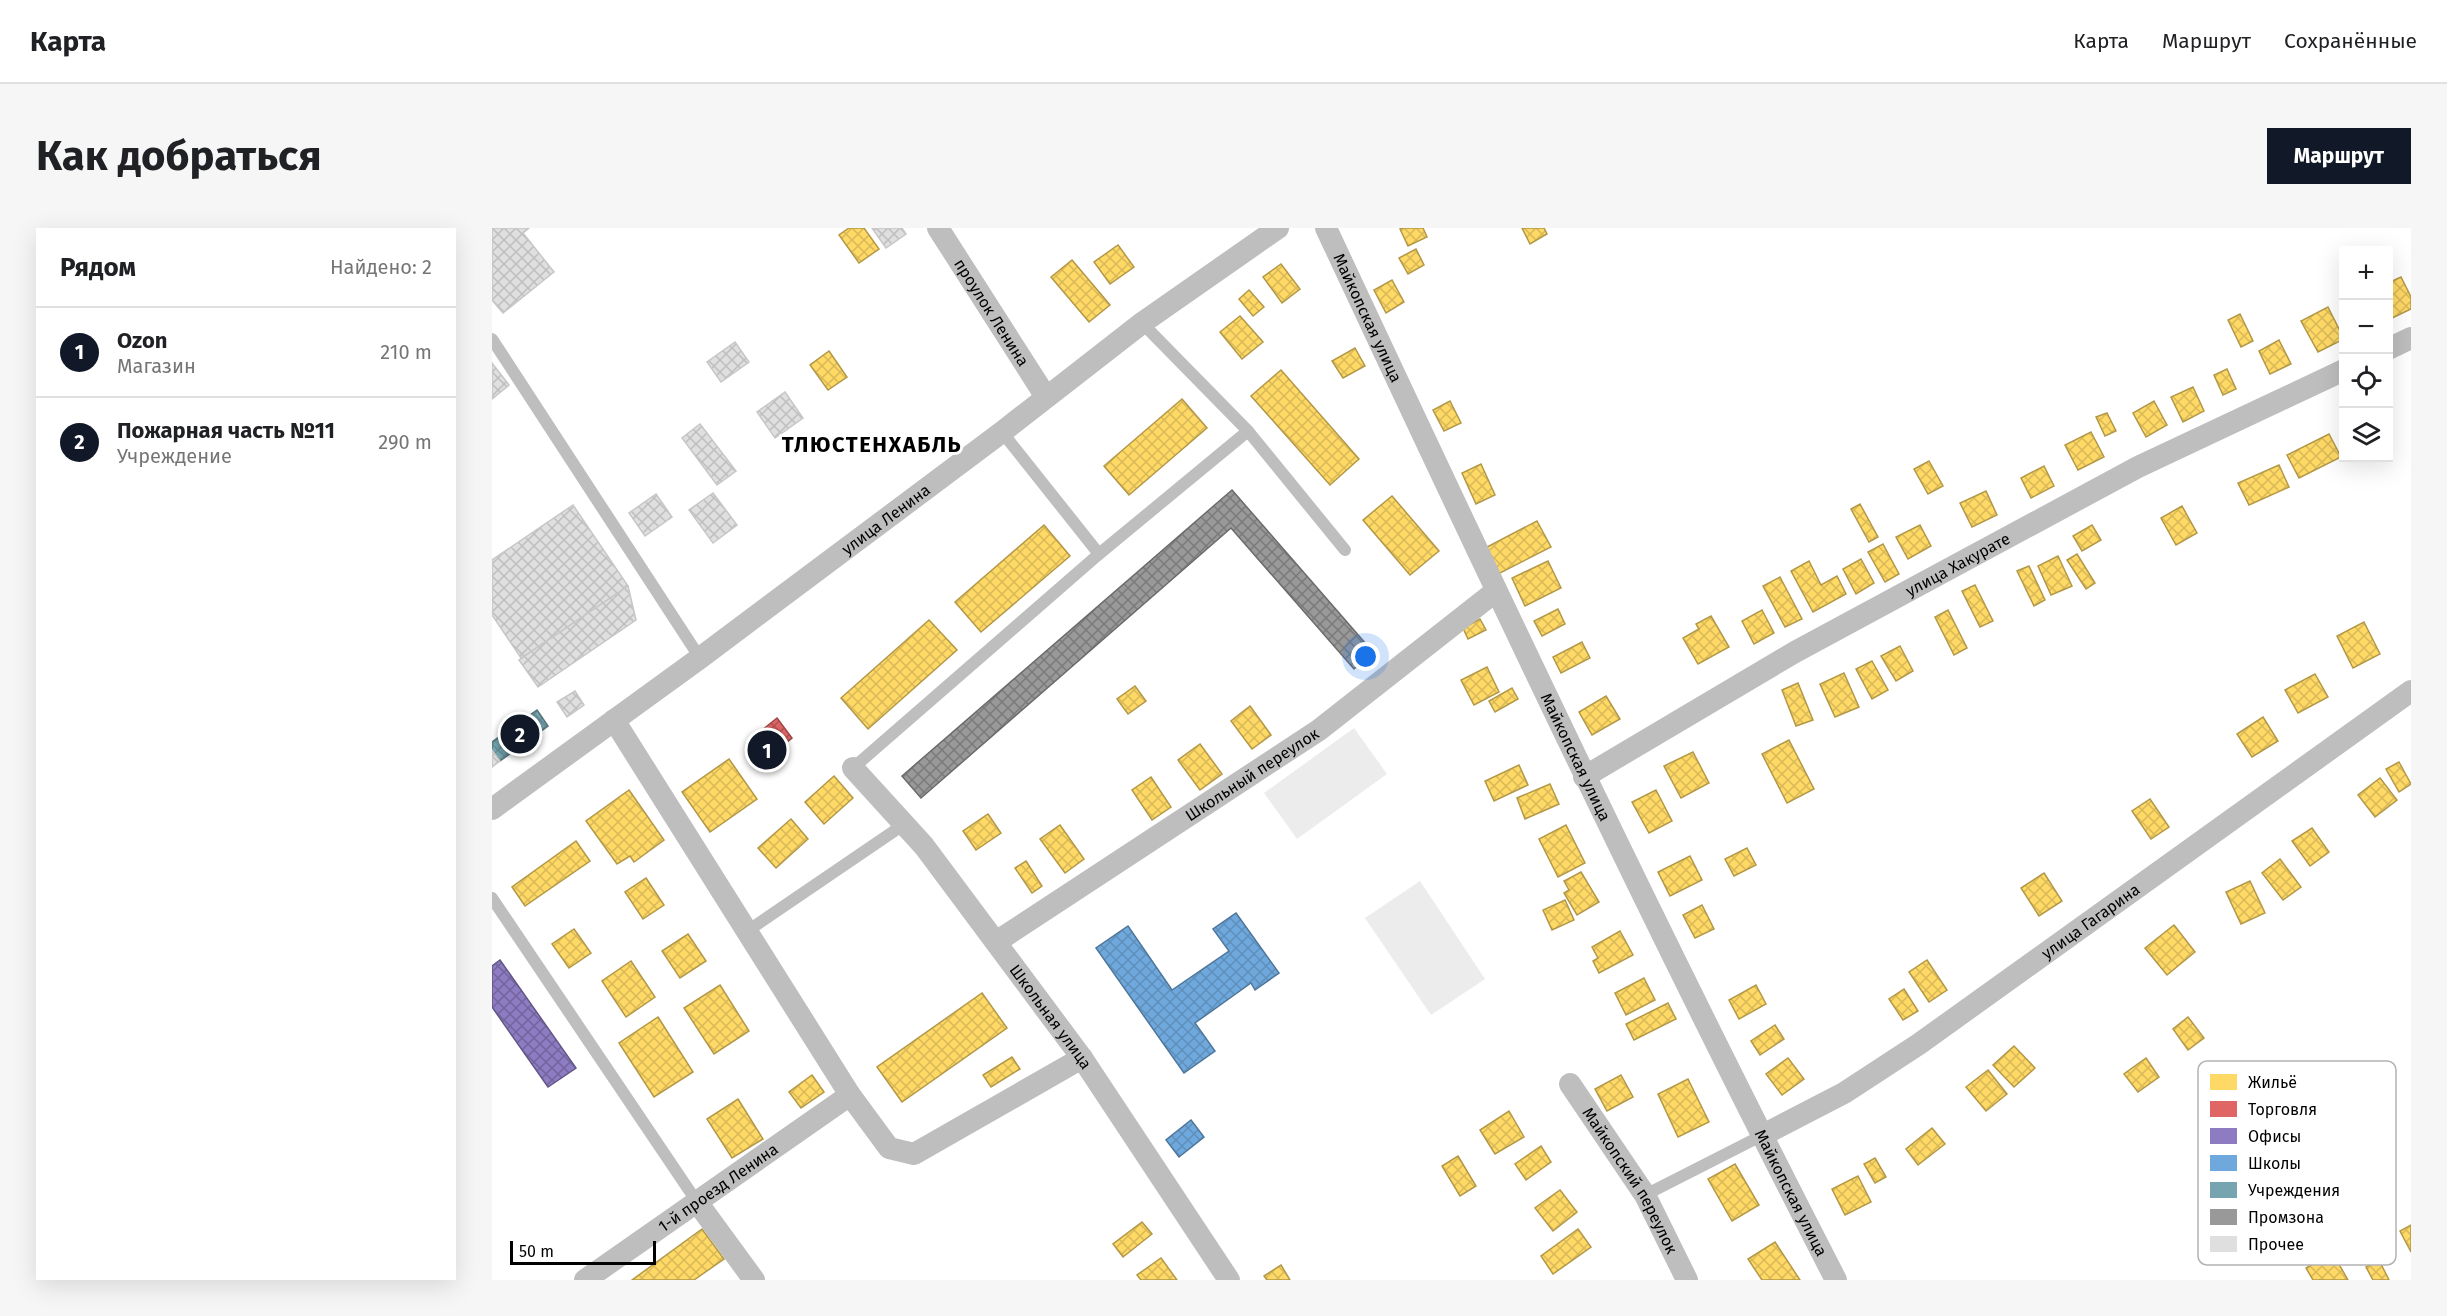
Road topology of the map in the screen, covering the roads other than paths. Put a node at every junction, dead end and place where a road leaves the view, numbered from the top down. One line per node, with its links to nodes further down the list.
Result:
1 (938, 228): 9 (street, проулок Ленина)
2 (1278, 228): 4 (street, улица Ленина)
3 (1326, 228): 14 (street, Майкопская улица)
4 (1142, 323): 9 (street, улица Ленина); 10 (lane)
5 (2411, 338): 7 (street)
6 (492, 339): 15 (lane)
7 (2393, 347)
8 (2339, 372): 19 (street, улица Хакурате)
9 (1046, 397): 11 (street, улица Ленина)
10 (1248, 431): 12 (lane); 13 (lane)
11 (1002, 432): 13 (lane); 15 (street, улица Ленина)
12 (1345, 550)
13 (1099, 554): 18 (lane)
14 (1496, 591): 19 (street, Майкопская улица); 24 (street, Школьный переулок)
15 (700, 658): 17 (street, улица Ленина)
16 (2411, 691): 28 (street, улица Гагарина)
17 (614, 720): 20 (street, улица Ленина); 23 (street)
18 (853, 768): 21 (street, Школьная улица)
19 (1584, 777): 28 (street, Майкопская улица)
20 (492, 809)
21 (906, 824): 23 (lane); 24 (street, Школьная улица)
22 (492, 898): 30 (lane)
23 (746, 932): 27 (street)
24 (996, 942): 25 (street, Школьная улица)
25 (1082, 1058): 27 (street); 33 (street, Школьная улица)
26 (1570, 1084): 29 (street, Майкопский переулок)
27 (850, 1095): 30 (street, 1-й проезд Ленина)
28 (1761, 1136): 29 (lane); 35 (street, Майкопская улица)
29 (1645, 1195): 34 (street, Майкопский переулок)
30 (697, 1202): 31 (street, 1-й проезд Ленина); 32 (street)
31 (585, 1280)
32 (754, 1280)
33 (1229, 1280)
34 (1687, 1280)
35 (1836, 1280)

